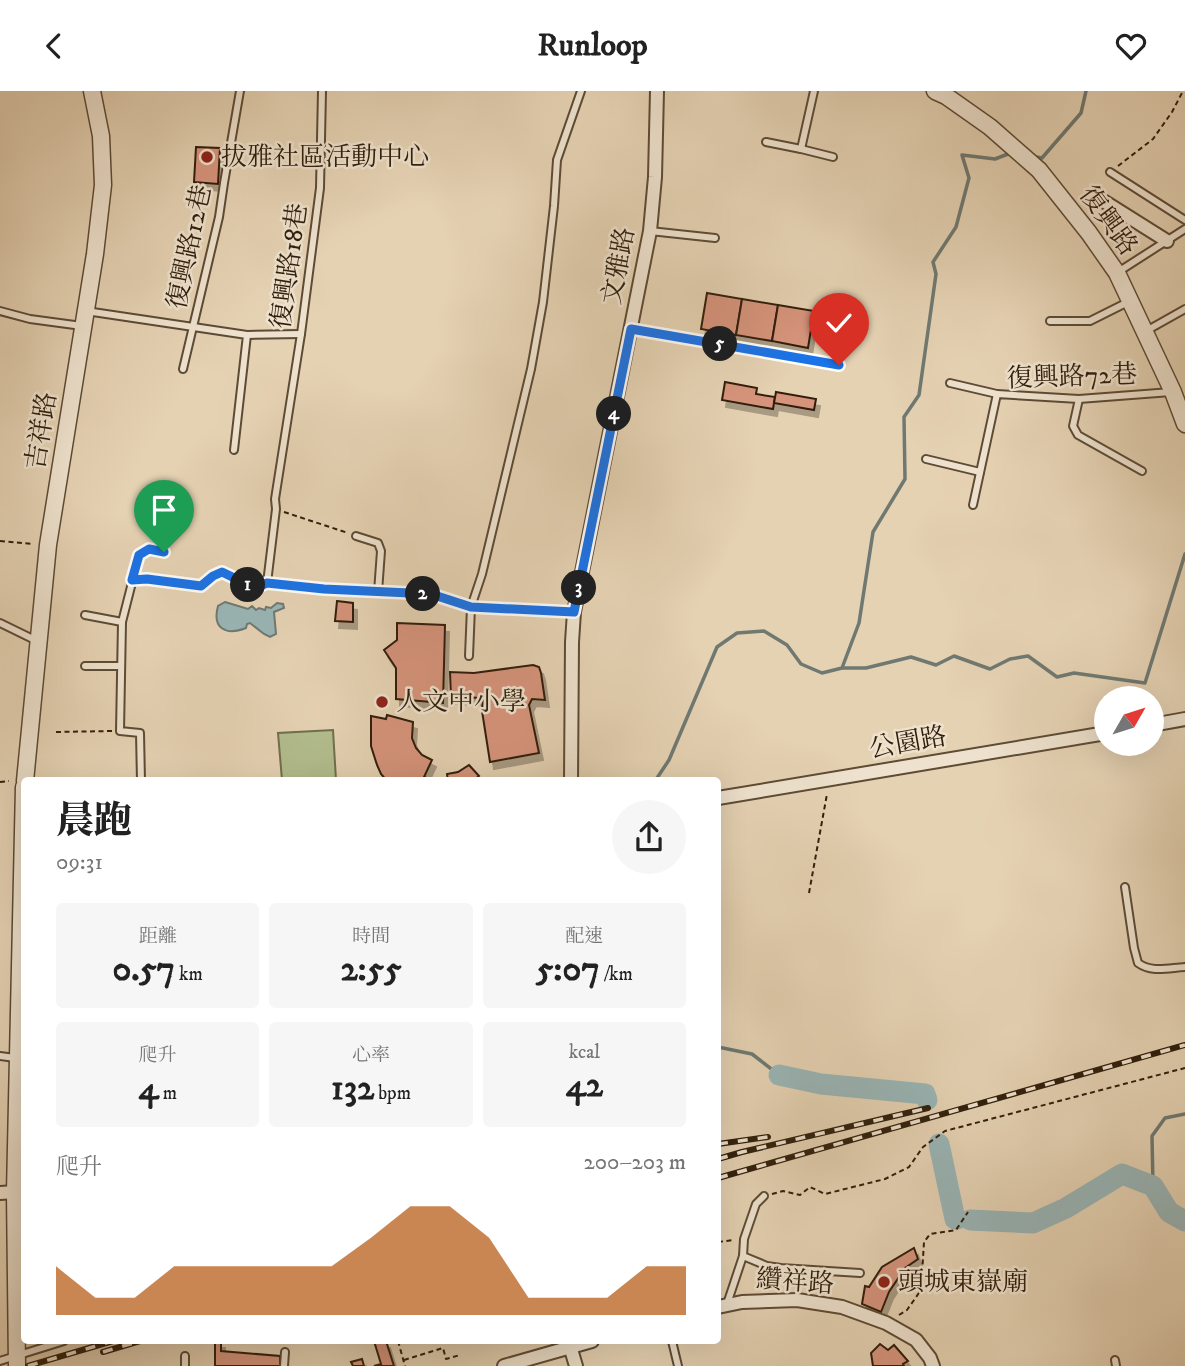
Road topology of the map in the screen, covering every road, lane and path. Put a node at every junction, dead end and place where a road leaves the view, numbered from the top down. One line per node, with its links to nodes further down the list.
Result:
1 (92, 91): 23 (street, 吉祥路)
2 (240, 91): 25 (lane, 復興路12巷)
3 (322, 91): 28 (lane, 復興路18巷)
4 (582, 91): 50 (lane)
5 (657, 91): 16 (street, 文雅路)
6 (814, 91): 10 (lane)
7 (935, 91): 19 (street, 復興路)
8 (1183, 91): 12 (path)
9 (766, 142): 10 (lane)
10 (801, 149): 11 (lane)
11 (833, 157)
12 (1110, 171): 14 (lane)
13 (1105, 202): 18 (street)
14 (1185, 220)
15 (1185, 229): 18 (lane)
16 (650, 231): 17 (lane); 26 (street, 文雅路)
17 (715, 238)
18 (1167, 241): 19 (lane)
19 (1117, 273): 20 (street, 復興路)
20 (1130, 301): 24 (lane); 27 (street, 復興路)
21 (1185, 309): 27 (lane)
22 (0, 311): 23 (lane)
23 (85, 319): 25 (lane); 45 (street, 吉祥路)
24 (1050, 320)
25 (193, 327): 29 (lane); 31 (lane, 復興路12巷)
26 (631, 329): 30 (lane); 51 (street, 文雅路)
27 (1144, 331): 33 (street, 復興路)
28 (301, 334): 29 (lane); 42 (lane, 復興路18巷)
29 (247, 335): 37 (lane)
30 (839, 365)
31 (183, 369)
32 (950, 383): 34 (lane)
33 (1173, 392): 35 (lane, 復興路72巷); 36 (street, 復興路)
34 (997, 394): 35 (lane, 復興路72巷); 40 (lane, 復興路72巷)
35 (1079, 399): 39 (lane)
36 (1185, 424)
37 (234, 450)
38 (926, 459): 40 (lane)
39 (1142, 471)
40 (980, 472): 41 (lane, 復興路72巷)
41 (973, 505)
42 (276, 509): 43 (path); 48 (lane, 復興路18巷)
43 (356, 536): 49 (lane)
44 (0, 541): 45 (path)
45 (48, 545): 55 (street, 吉祥路)
46 (164, 552): 47 (lane)
47 (132, 580): 48 (path); 53 (lane)
48 (267, 583): 49 (path)
49 (378, 592): 50 (lane)
50 (471, 607): 51 (lane); 56 (lane)
51 (574, 612): 66 (street, 文雅路)
52 (85, 615): 53 (lane)
53 (122, 622): 58 (lane)
54 (0, 623): 55 (lane)
55 (38, 642): 64 (street, 吉祥路)
56 (469, 656)
57 (85, 666): 58 (lane)
58 (121, 666): 62 (lane)
59 (1185, 719): 60 (street)
60 (1164, 723)
61 (55, 731): 62 (path)
62 (120, 731): 65 (lane)
63 (1094, 735): 67 (street, 公園路)
64 (25, 777)
65 (141, 777)
66 (571, 777)
67 (830, 779): 68 (street, 公園路); 70 (path)
68 (721, 797)
69 (1125, 887): 71 (lane)
70 (808, 893)
71 (1185, 967)
72 (21, 973): 74 (street)
73 (0, 1056): 74 (lane)
74 (18, 1058): 76 (street)
75 (1185, 1068): 77 (path)
76 (7, 1193): 81 (street)
77 (764, 1196): 79 (lane)
78 (968, 1212): 85 (path)
79 (744, 1240): 80 (path); 82 (lane)
80 (721, 1242)
81 (20, 1248): 97 (street)
82 (743, 1256): 83 (lane); 84 (lane)
83 (860, 1273)
84 (722, 1305): 85 (street, 纘祥路)
85 (886, 1323): 104 (street, 纘祥路)
86 (57, 1344): 97 (lane)
87 (399, 1344): 95 (path)
88 (579, 1344): 90 (street)
89 (674, 1344): 103 (lane)
90 (570, 1346): 91 (street); 102 (street)
91 (548, 1347): 101 (street)
92 (285, 1352): 99 (lane)
93 (460, 1355): 95 (path)
94 (185, 1356): 98 (lane)
95 (404, 1360): 100 (path)
96 (0, 1361): 97 (lane)
97 (17, 1361)
98 (185, 1366)
99 (284, 1366)
100 (405, 1366)
101 (504, 1366)
102 (576, 1366)
103 (678, 1366)
104 (933, 1366)

